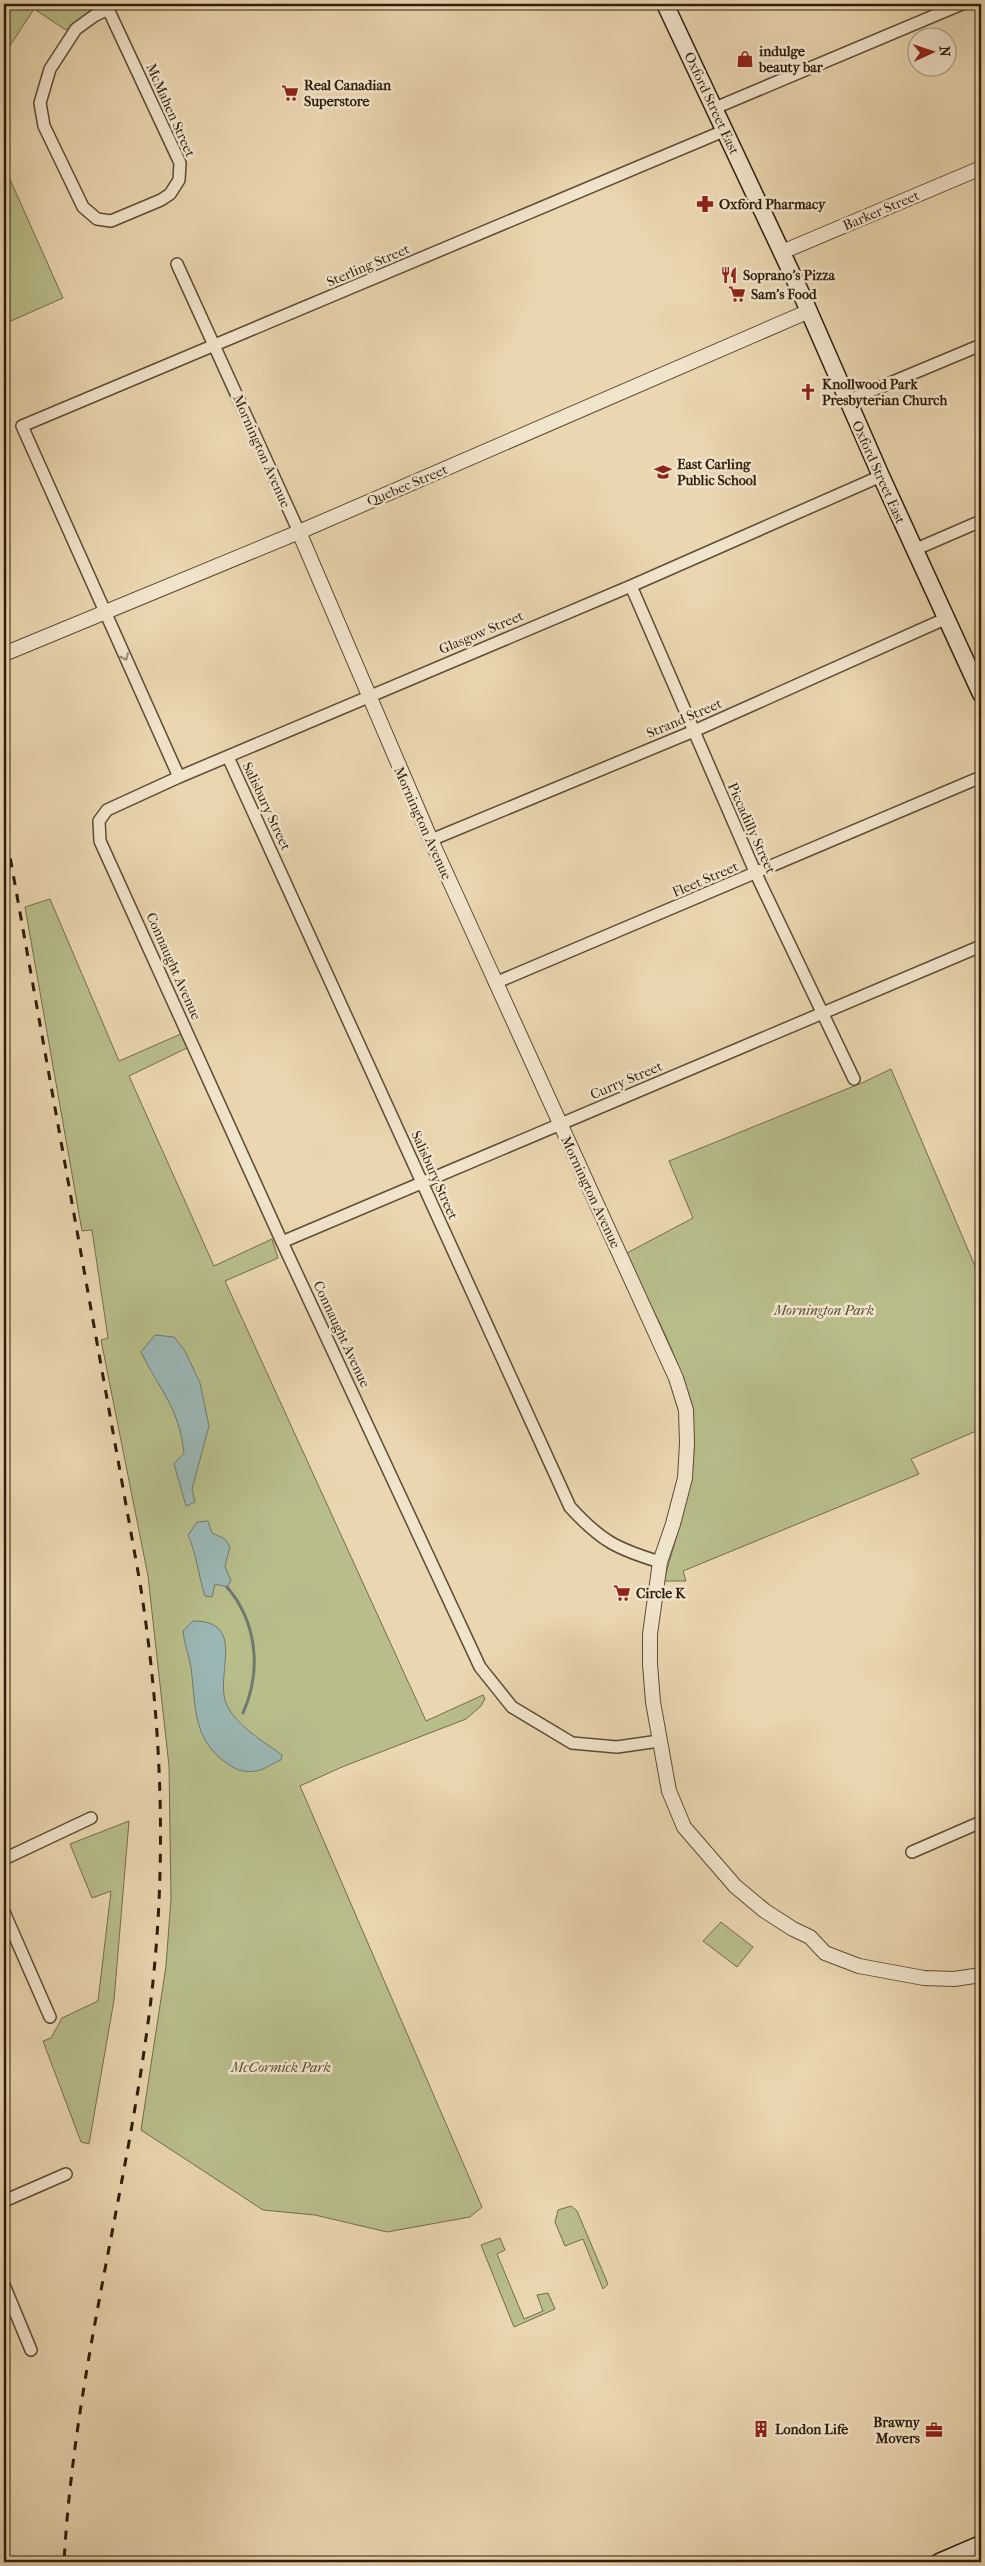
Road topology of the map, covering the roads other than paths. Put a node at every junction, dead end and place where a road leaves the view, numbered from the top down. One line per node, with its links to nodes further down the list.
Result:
1 (664, 4): 4 (main road, Oxford Street East)
2 (962, 4): 4 (street)
3 (106, 7): 3 (street, McMahen Street)
4 (715, 108): 5 (main road, Oxford Street East)
5 (726, 130): 7 (main road, Oxford Street East); 11 (street, Sterling Street)
6 (981, 168): 7 (street, Barker Street)
7 (782, 252): 9 (main road, Oxford Street East)
8 (176, 264): 11 (street, Mornington Avenue)
9 (808, 312): 12 (main road, Oxford Street East); 15 (street, Quebec Street)
10 (981, 345): 12 (street)
11 (214, 346): 15 (street, Mornington Avenue); 18 (street, Sterling Street)
12 (847, 401): 13 (main road, Oxford Street East)
13 (880, 476): 16 (main road, Oxford Street East); 17 (street, Glasgow Street)
14 (981, 521): 16 (street)
15 (298, 532): 18 (street, Quebec Street); 22 (street, Mornington Avenue)
16 (914, 550): 19 (main road, Oxford Street East)
17 (631, 586): 22 (street, Glasgow Street); 23 (street, Piccadilly Street)
18 (105, 612): 20 (street, Quebec Street); 25 (street, one-way to 25)
19 (947, 618): 21 (main road, Oxford Street East); 23 (street, Strand Street)
20 (4, 654)
21 (981, 694)
22 (368, 696): 24 (street, Glasgow Street); 28 (street, Mornington Avenue)
23 (694, 731): 28 (street, Strand Street); 29 (street, Piccadilly Street)
24 (228, 757): 25 (street, Glasgow Street); 35 (street, Salisbury Street)
25 (178, 777): 27 (street, Glasgow Street)
26 (981, 777): 29 (street, Fleet Street)
27 (98, 822): 36 (street, Connaught Avenue)
28 (431, 840): 31 (street, Mornington Avenue)
29 (756, 874): 31 (street, Fleet Street); 32 (street, Piccadilly Street)
30 (981, 946): 32 (street, Curry Street)
31 (495, 983): 34 (street, Mornington Avenue)
32 (822, 1014): 33 (street, Piccadilly Street); 34 (street, Curry Street)
33 (854, 1079)
34 (560, 1124): 35 (street, Curry Street); 37 (street, Mornington Avenue)
35 (422, 1182): 36 (street, Curry Street); 37 (street, Salisbury Street)
36 (282, 1242): 38 (street, Connaught Avenue)
37 (660, 1562): 38 (street, Mornington Avenue)
38 (659, 1741): 44 (street, Mornington Avenue)
39 (91, 1818): 42 (street)
40 (981, 1822): 41 (street)
41 (912, 1852)
42 (4, 1859)
43 (4, 1912): 45 (street)
44 (981, 1976)
45 (50, 2016)
46 (66, 2174): 47 (street)
47 (4, 2200)
48 (4, 2285): 49 (street)
49 (31, 2350)
50 (981, 2544): 51 (main road)
51 (940, 2562)

